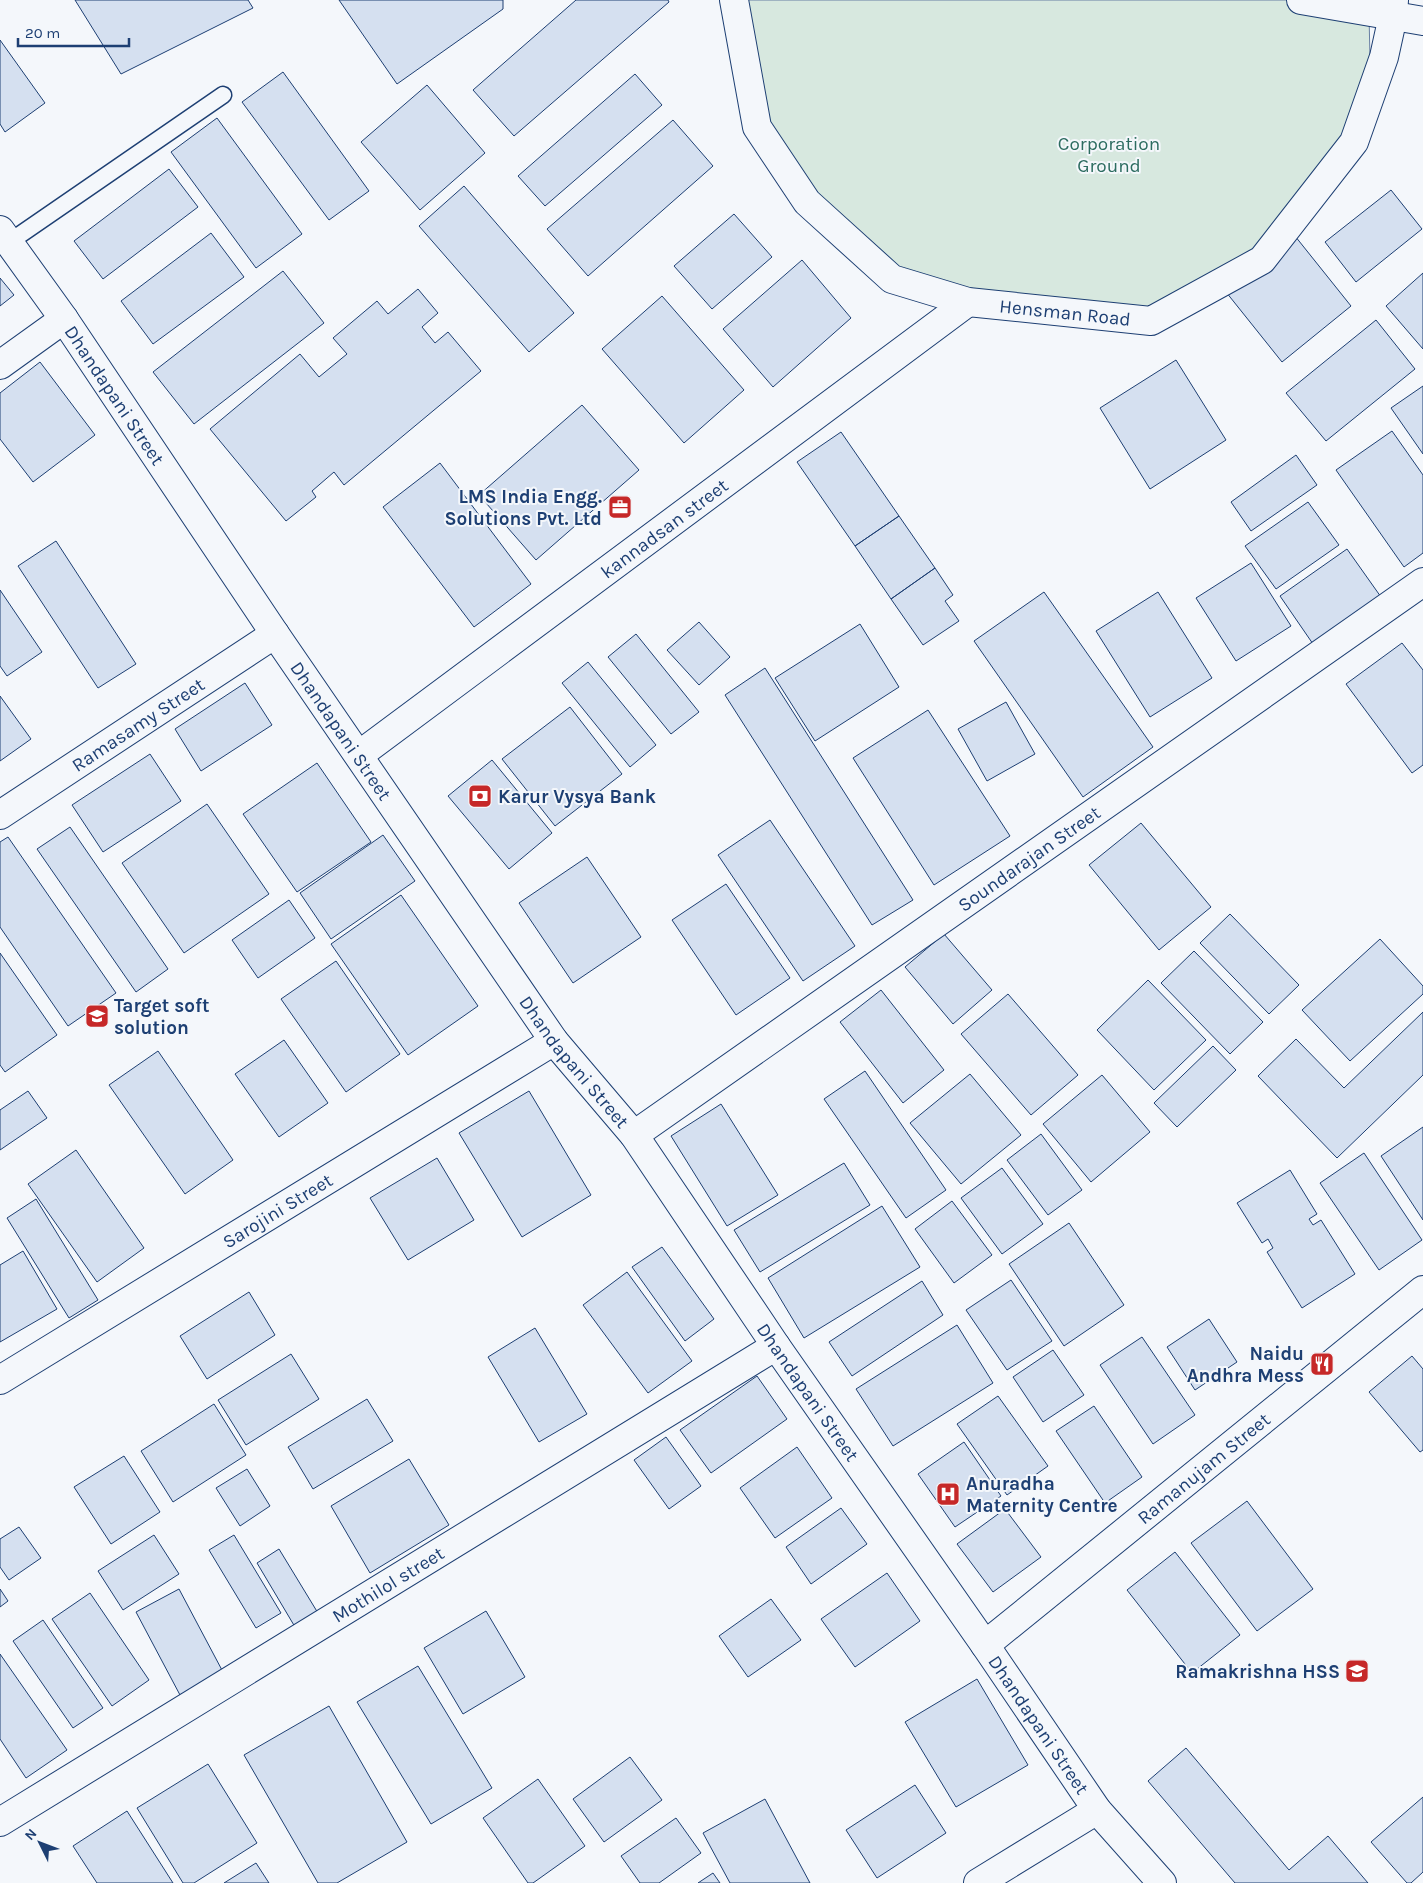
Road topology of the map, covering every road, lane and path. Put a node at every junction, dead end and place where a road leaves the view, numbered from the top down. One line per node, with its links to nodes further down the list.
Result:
1 (734, 0): 7 (street, Hensman Road)
2 (1301, 0): 3 (street)
3 (1393, 8): 4 (street); 7 (street, Hensman Road)
4 (1423, 21)
5 (223, 95): 6 (lane)
6 (4, 237): 8 (street, Dhandapani Street)
7 (968, 302): 12 (street, kannadsan street)
8 (64, 319): 9 (street); 11 (street, Dhandapani Street)
9 (0, 365)
10 (1423, 582): 15 (street, Soundarajan Street)
11 (275, 634): 12 (street, Dhandapani Street); 13 (street, Ramasamy Street)
12 (359, 754): 14 (street, Dhandapani Street)
13 (0, 815)
14 (554, 1041): 15 (street, Dhandapani Street); 18 (street, Sarojini Street)
15 (634, 1134): 17 (street, Dhandapani Street)
16 (1423, 1290): 19 (street, Ramanujam Street)
17 (776, 1346): 19 (street, Dhandapani Street); 21 (street, Mothilol street)
18 (0, 1380)
19 (985, 1645): 20 (street, Dhandapani Street)
20 (1096, 1810): 22 (street); 23 (street, Dhandapani Street)
21 (0, 1822)
22 (978, 1883)
23 (1162, 1883)

